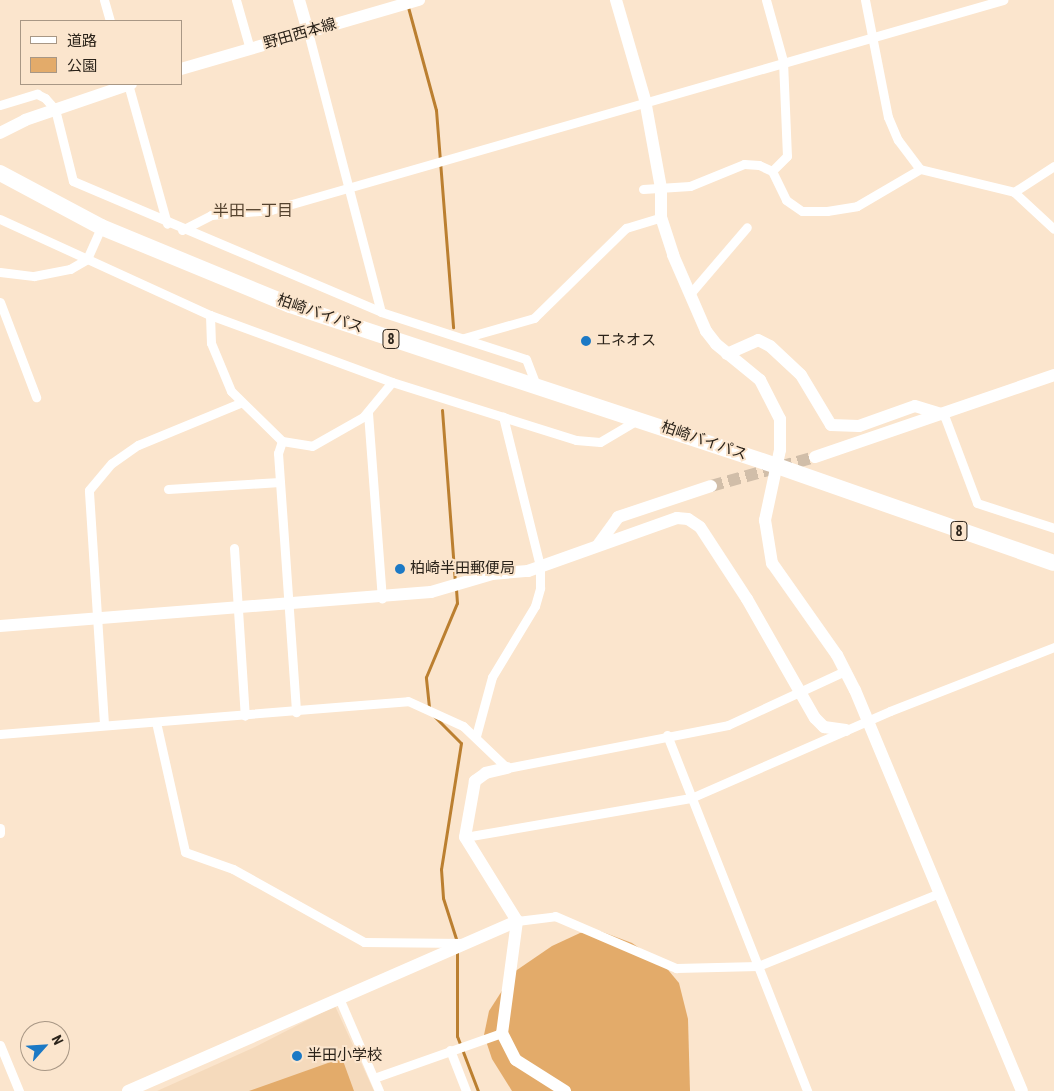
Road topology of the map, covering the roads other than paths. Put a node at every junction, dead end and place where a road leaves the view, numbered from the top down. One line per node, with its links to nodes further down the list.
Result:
1 (104, 0): 9 (street)
2 (236, 0): 12 (street)
3 (299, 0): 10 (street)
4 (419, 0): 10 (street, 野田西本線)
5 (616, 0): 17 (street)
6 (766, 0): 13 (street)
7 (864, 0): 11 (street)
8 (1003, 0): 11 (street)
9 (110, 20)
10 (308, 32): 12 (street, 野田西本線); 25 (street)
11 (872, 36): 13 (street); 22 (street)
12 (250, 49): 14 (street, 野田西本線)
13 (783, 62): 17 (street); 23 (street)
14 (182, 69)
15 (126, 85): 19 (street)
16 (129, 85): 31 (street)
17 (646, 100): 25 (street); 26 (street)
18 (0, 105): 19 (street)
19 (55, 108): 20 (street); 31 (street)
20 (0, 133)
21 (1054, 166): 28 (street)
22 (920, 169): 23 (street); 28 (street)
23 (772, 171): 26 (street)
24 (0, 173): 32 (highway, 柏崎バイパス / 8)
25 (348, 187): 35 (street); 40 (street)
26 (661, 188): 27 (street); 29 (street)
27 (644, 189)
28 (1014, 192): 34 (street)
29 (661, 217): 38 (street); 42 (street)
30 (0, 219): 36 (street)
31 (167, 224): 35 (street)
32 (102, 227): 36 (street); 46 (highway, 柏崎バイパス / 8)
33 (747, 227): 38 (street)
34 (1054, 229)
35 (182, 230): 40 (street)
36 (87, 259): 37 (street); 41 (street)
37 (0, 272)
38 (689, 295): 43 (street)
39 (0, 302): 47 (street)
40 (381, 312): 42 (street)
41 (210, 315): 45 (street); 48 (street)
42 (464, 338): 46 (street)
43 (727, 354): 50 (street); 55 (street)
44 (1054, 375): 50 (street)
45 (392, 382): 49 (street); 51 (street)
46 (537, 388): 52 (highway, 柏崎バイパス / 8)
47 (36, 397)
48 (240, 403): 53 (street); 69 (street)
49 (368, 413): 53 (street); 66 (street)
50 (944, 415): 54 (street); 60 (street)
51 (503, 417): 52 (street); 65 (street)
52 (639, 419): 55 (highway, 柏崎バイパス / 8)
53 (282, 442): 56 (street)
54 (815, 457)
55 (776, 466): 59 (highway, 柏崎バイパス / 8); 72 (street)
56 (280, 482): 58 (street); 67 (street)
57 (711, 486): 61 (street)
58 (168, 489)
59 (864, 496): 63 (highway, 柏崎バイパス / 8); 64 (highway, 柏崎バイパス / 8)
60 (1054, 528)
61 (598, 545): 65 (street); 73 (street)
62 (234, 548): 68 (street)
63 (1054, 554)
64 (1054, 563)
65 (540, 566): 66 (street); 82 (street)
66 (382, 598): 67 (street)
67 (288, 606): 68 (street); 74 (street)
68 (237, 610): 69 (street); 75 (street)
69 (96, 619): 70 (street); 78 (street)
70 (0, 626)
71 (1054, 647): 76 (street)
72 (845, 670): 73 (street); 76 (street)
73 (798, 692): 79 (street); 81 (street)
74 (296, 712): 75 (street); 82 (street)
75 (245, 716): 77 (street)
76 (868, 721): 79 (street); 88 (street)
77 (156, 722): 78 (street); 90 (street)
78 (104, 724): 80 (street)
79 (846, 730): 84 (street)
80 (0, 734)
81 (667, 735): 83 (street); 84 (street)
82 (476, 736): 83 (street)
83 (507, 768): 87 (street)
84 (691, 798): 87 (street); 91 (street)
85 (0, 828): 86 (street)
86 (0, 833)
87 (465, 837): 89 (street)
88 (940, 893): 91 (street); 103 (street)
89 (517, 922): 90 (street); 91 (street); 93 (street)
90 (465, 943): 92 (street)
91 (758, 966): 102 (street)
92 (339, 998): 96 (street); 98 (street)
93 (502, 1033): 95 (street); 101 (street)
94 (0, 1045): 97 (street)
95 (450, 1050): 96 (street); 100 (street)
96 (374, 1078): 99 (street)
97 (19, 1091)
98 (129, 1091)
99 (380, 1091)
100 (466, 1091)
101 (565, 1091)
102 (807, 1091)
103 (1022, 1091)

